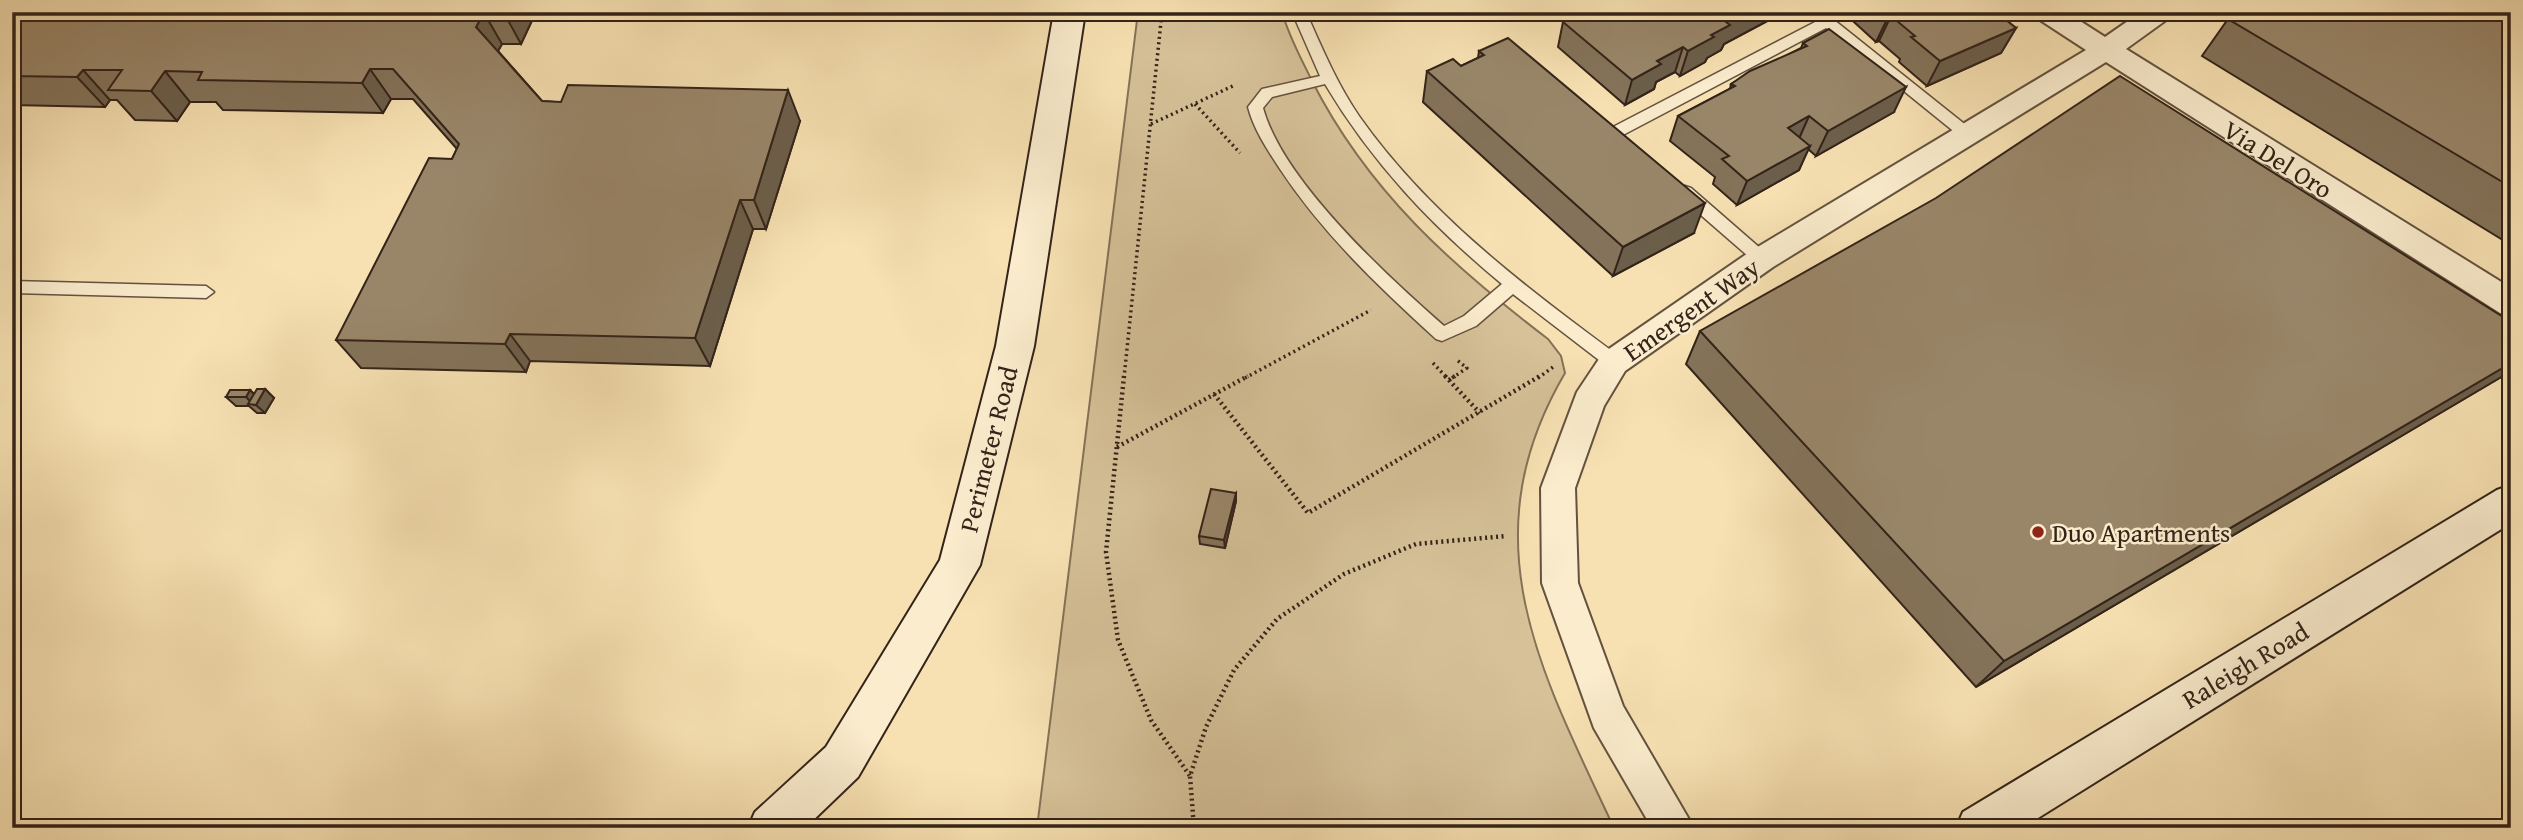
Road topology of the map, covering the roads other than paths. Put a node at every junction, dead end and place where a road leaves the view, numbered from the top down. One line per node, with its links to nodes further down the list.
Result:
1 (1070, 12): 18 (street, Perimeter Road)
2 (1299, 12): 7 (lane)
3 (2046, 12): 6 (street, Via Del Oro)
4 (2160, 12): 6 (street, Emergent Way)
5 (1821, 17): 8 (lane); 9 (lane)
6 (2104, 51): 9 (street, Emergent Way); 15 (street, Via Del Oro)
7 (1327, 79): 12 (lane); 12 (lane)
8 (1616, 133)
9 (1967, 134): 11 (street, Emergent Way)
10 (1668, 178): 11 (lane)
11 (1762, 259): 16 (street, Emergent Way)
12 (1511, 286): 16 (lane)
13 (12, 287): 14 (lane)
14 (206, 292)
15 (2511, 304)
16 (1614, 362): 19 (street, Emergent Way)
17 (2511, 502): 20 (street, Raleigh Road)
18 (771, 828)
19 (1674, 828)
20 (1979, 828)

